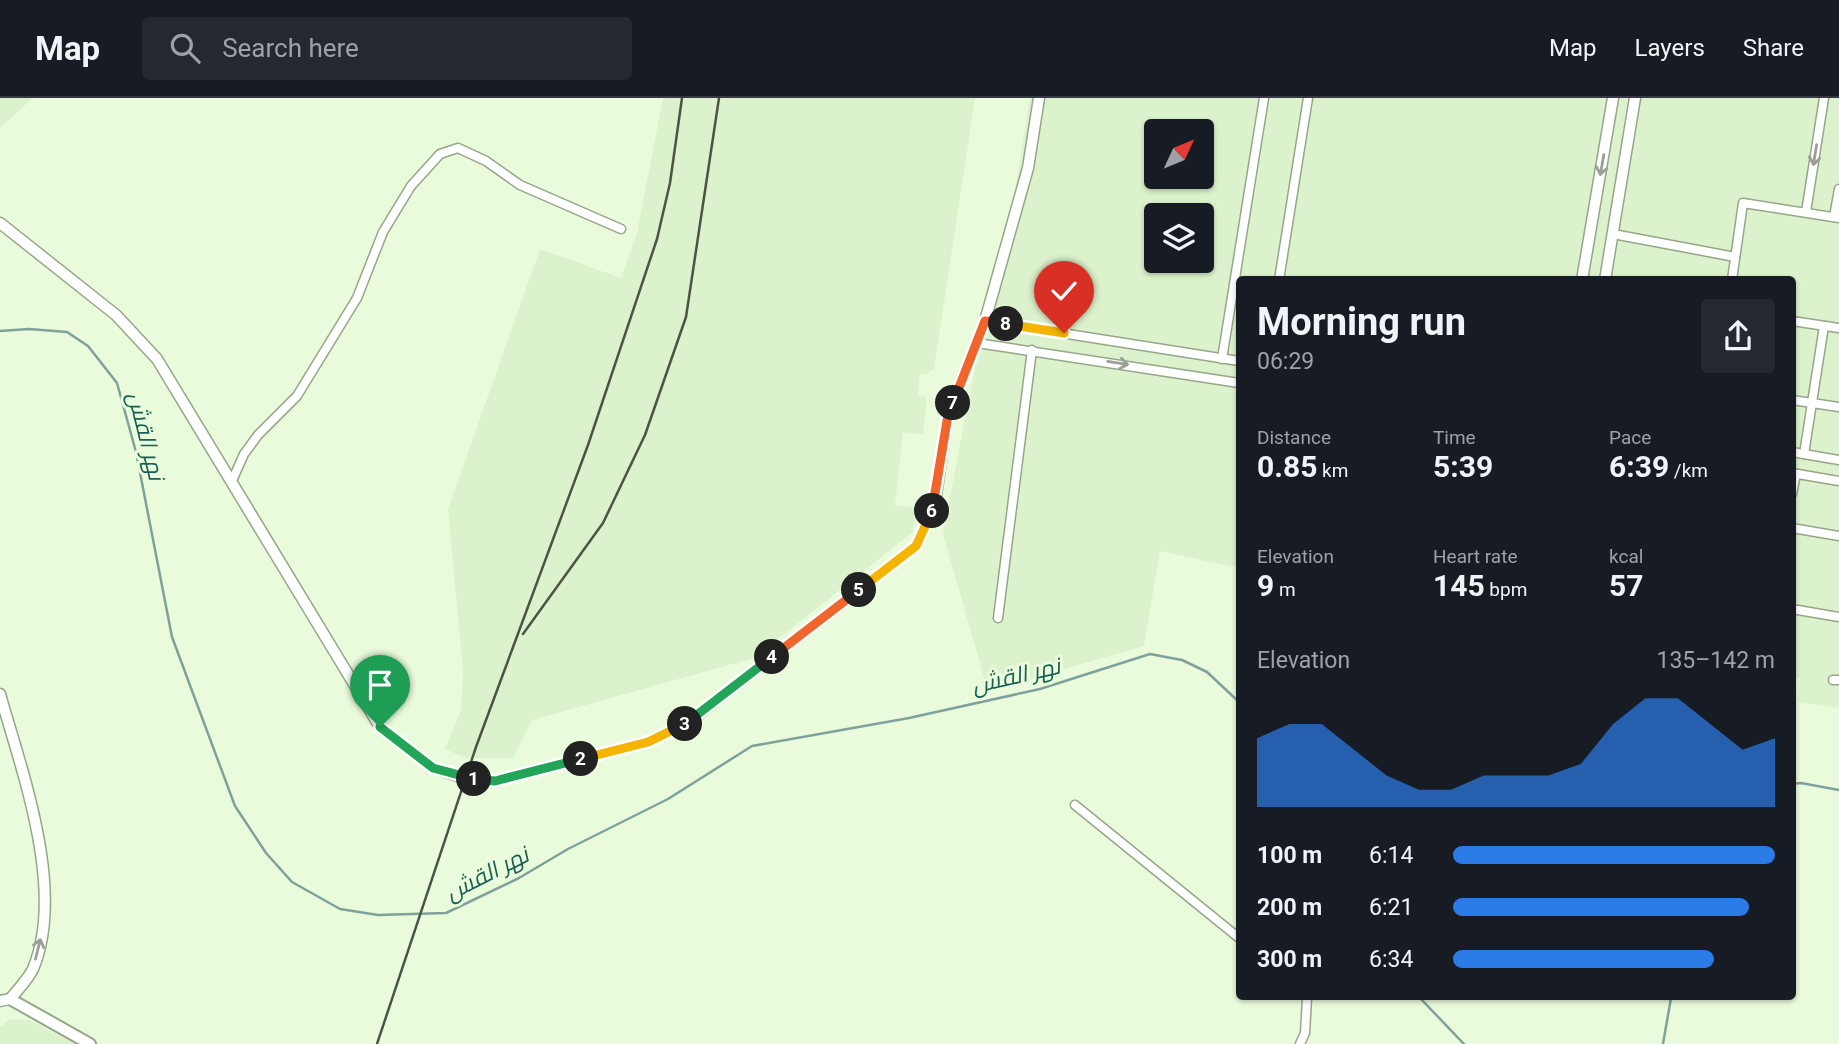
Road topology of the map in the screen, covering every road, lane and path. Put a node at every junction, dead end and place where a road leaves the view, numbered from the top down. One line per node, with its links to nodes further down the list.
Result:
1 (1039, 98): 18 (street)
2 (1264, 98): 19 (street)
3 (1308, 98): 14 (street)
4 (1614, 98): 15 (street, one-way to 15)
5 (1635, 98): 12 (street)
6 (1824, 98): 8 (street, one-way to 8)
7 (1839, 189): 9 (street)
8 (1806, 212): 9 (street); 13 (street)
9 (1837, 217)
10 (0, 223): 36 (street)
11 (621, 229): 36 (street)
12 (1613, 234): 13 (street); 16 (street)
13 (1735, 257): 17 (street)
14 (1280, 276)
15 (1583, 276)
16 (1606, 276)
17 (1733, 276)
18 (985, 321): 24 (street); 26 (street)
19 (1228, 322): 21 (street); 26 (street)
20 (1796, 322): 22 (street)
21 (1236, 323)
22 (1824, 326): 23 (street); 30 (street)
23 (1839, 328)
24 (977, 344): 25 (street); 36 (street)
25 (1032, 350): 28 (street, one-way to 28); 42 (street)
26 (1222, 359): 27 (street)
27 (1236, 361)
28 (1236, 383)
29 (1796, 401): 30 (street)
30 (1811, 403): 31 (street); 33 (street)
31 (1839, 407)
32 (1796, 453): 33 (street)
33 (1804, 454): 34 (street)
34 (1839, 460)
35 (1796, 474): 37 (street)
36 (232, 481)
37 (1839, 481)
38 (1796, 529): 39 (street)
39 (1839, 536)
40 (1796, 610): 41 (street)
41 (1839, 617)
42 (999, 618)
43 (0, 694): 46 (street, one-way to 43)
44 (1075, 805): 45 (street)
45 (1236, 936)
46 (5, 1000): 48 (main road)
47 (1307, 1000): 49 (street)
48 (90, 1044)
49 (1300, 1044)

